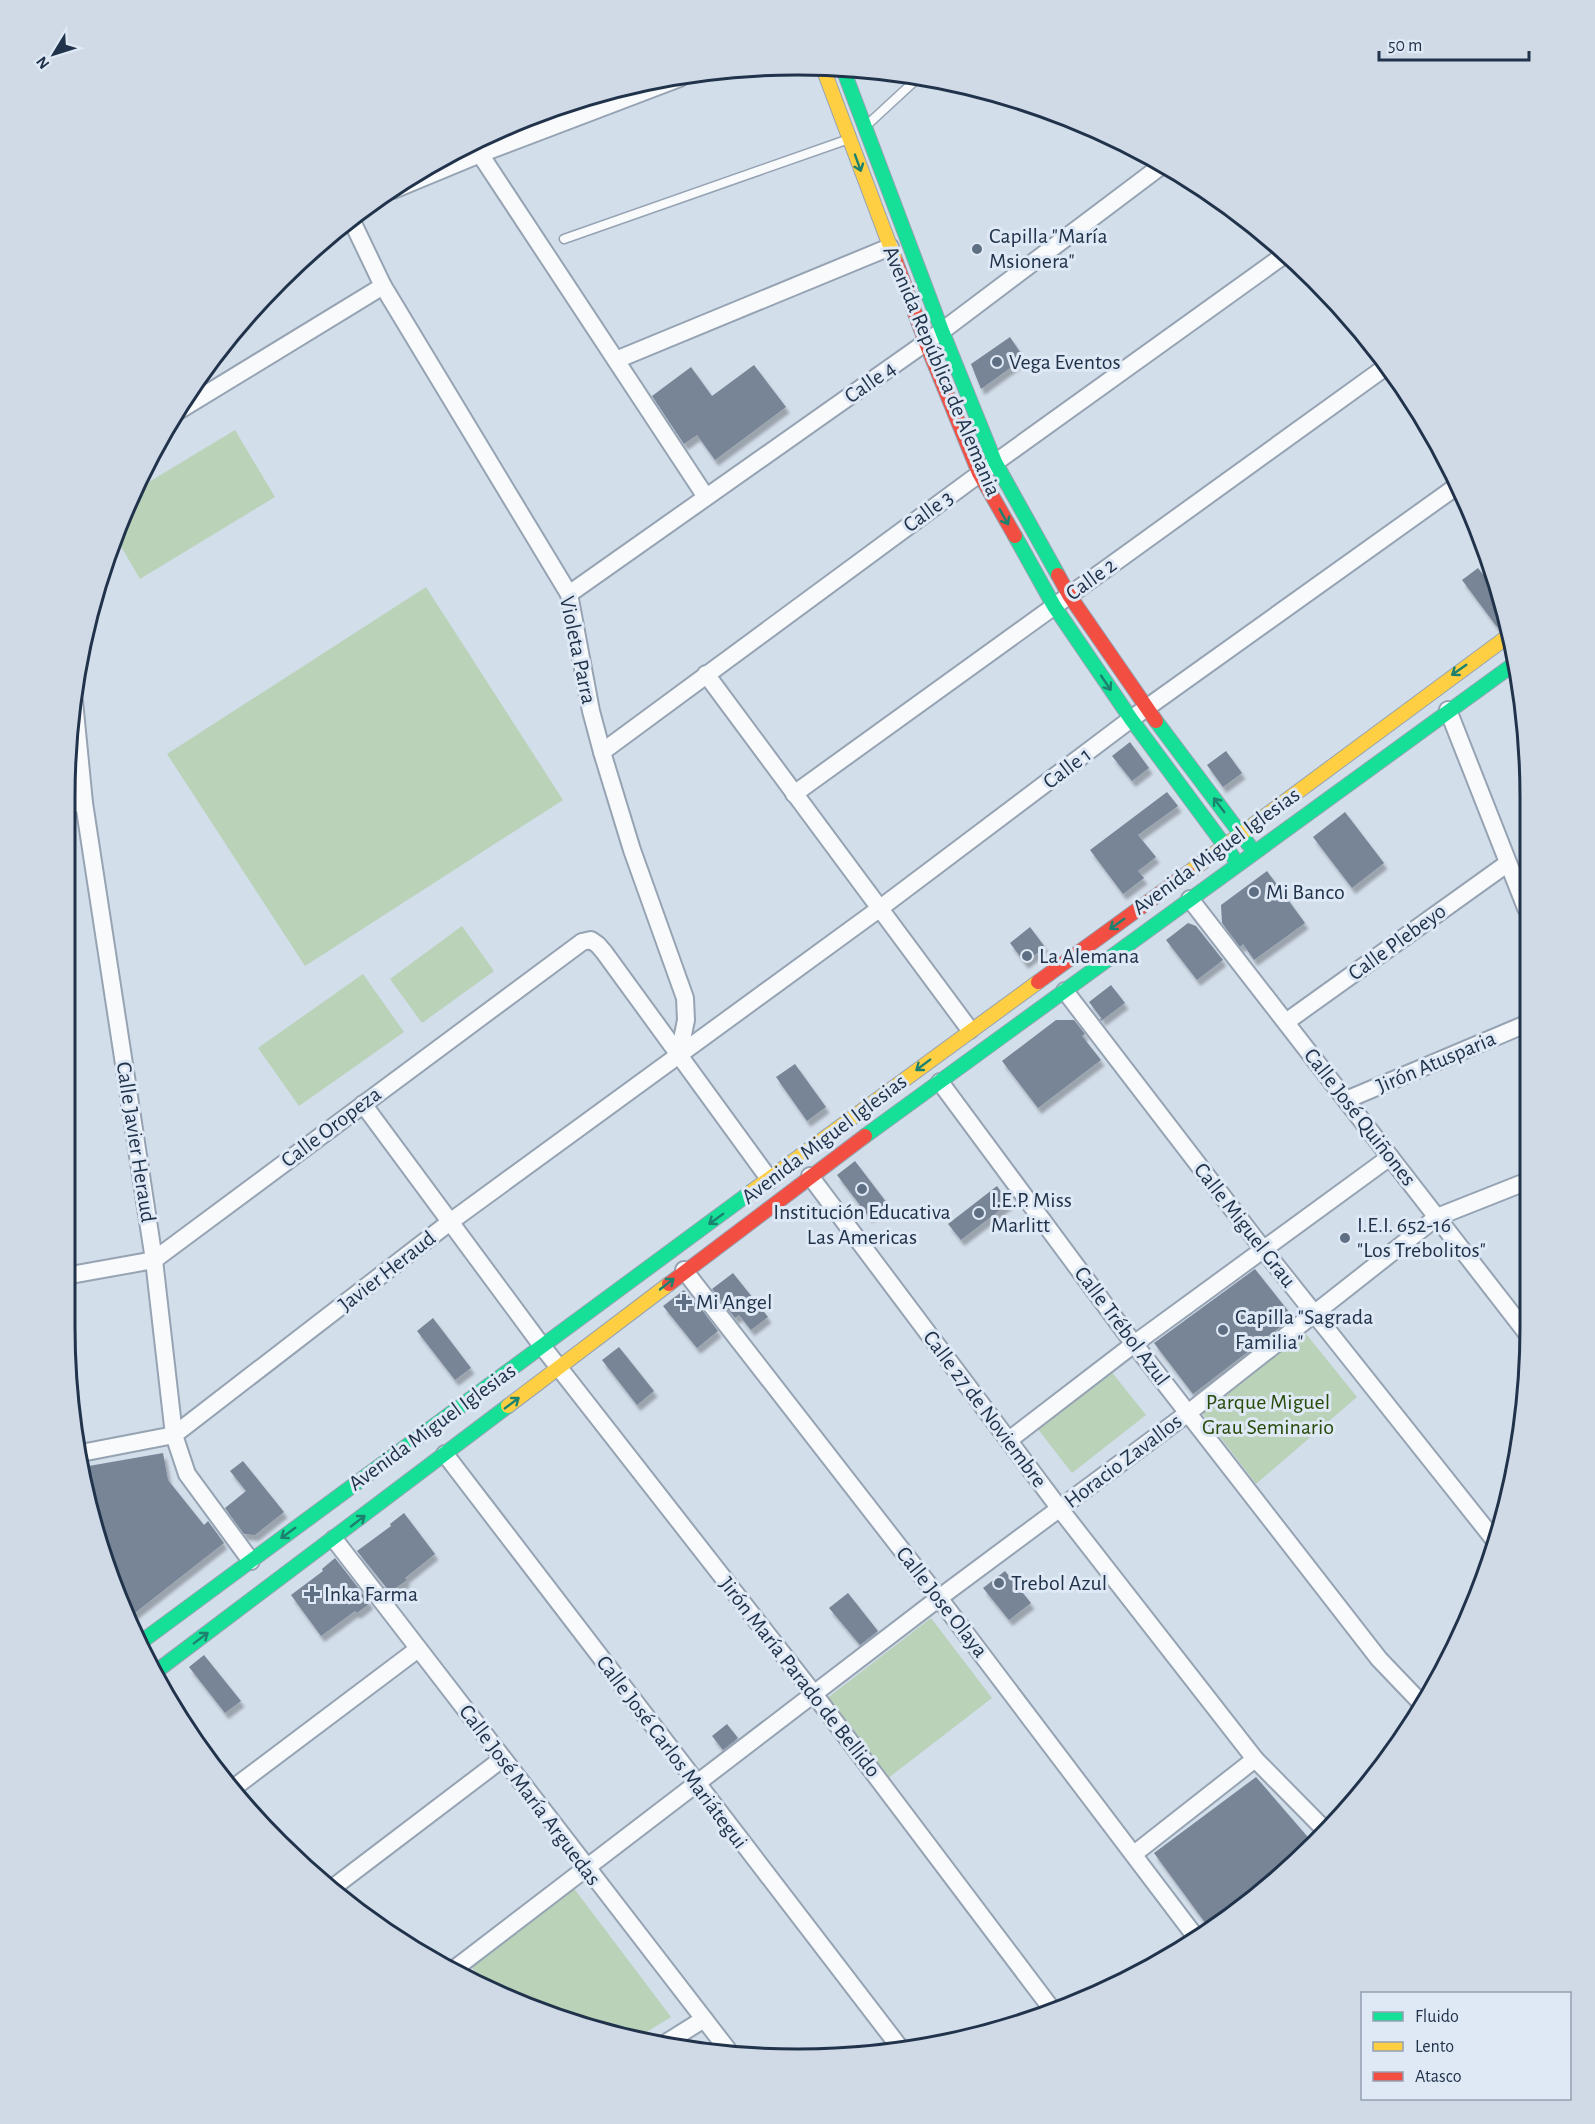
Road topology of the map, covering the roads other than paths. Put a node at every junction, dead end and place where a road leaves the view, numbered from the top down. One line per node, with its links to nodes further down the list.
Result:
1 (826, 76): 6 (main road, Avenida República de Alemania)
2 (846, 77): 5 (main road, Avenida República de Alemania)
3 (911, 84): 5 (lane)
4 (569, 112): 7 (street)
5 (865, 128): 15 (main road, Avenida República de Alemania)
6 (849, 139): 11 (lane); 12 (main road, Avenida República de Alemania, one-way to 12)
7 (480, 154): 9 (street); 17 (street)
8 (1155, 170): 15 (street, Calle 4)
9 (435, 173)
10 (354, 227): 14 (street, Violeta Parra)
11 (564, 239)
12 (890, 247): 16 (main road, Avenida República de Alemania); 17 (street)
13 (1279, 259): 20 (street, Calle 3)
14 (383, 286): 19 (street); 24 (street, Violeta Parra)
15 (942, 331): 16 (street, Calle 4); 20 (main road, Avenida República de Alemania)
16 (926, 343): 21 (main road, Avenida República de Alemania); 23 (street, Calle 4)
17 (616, 360): 23 (street)
18 (1380, 371): 25 (street, Calle 2)
19 (193, 402)
20 (995, 462): 21 (street, Calle 3); 25 (main road, Avenida República de Alemania)
21 (979, 473): 26 (main road, Avenida República de Alemania, one-way to 26); 29 (street, Calle 3)
22 (1451, 490): 30 (street, Calle 1)
23 (706, 497): 24 (street, Calle 4)
24 (569, 594): 34 (street, Violeta Parra)
25 (1069, 595): 26 (street, Calle 2); 30 (main road, Avenida República de Alemania)
26 (1054, 606): 32 (main road, Avenida República de Alemania, one-way to 32); 35 (street, Calle 2)
27 (1502, 640): 38 (main road, Avenida Miguel Iglesias, one-way to 38)
28 (1508, 668): 31 (main road, Avenida Miguel Iglesias)
29 (706, 674): 34 (street, Calle 3); 35 (street)
30 (1147, 709): 32 (street, Calle 1); 38 (main road, Avenida República de Alemania, one-way to 30)
31 (1448, 710): 40 (main road, Avenida Miguel Iglesias); 41 (street)
32 (1131, 719): 39 (main road, Avenida República de Alemania); 45 (street, Calle 1)
33 (78, 740): 36 (street, Calle Javier Heraud)
34 (602, 752): 50 (street, Violeta Parra)
35 (794, 794): 45 (street)
36 (84, 803): 37 (street); 61 (street, Calle Javier Heraud)
37 (75, 804)
38 (1241, 834): 39 (main road, Avenida Miguel Iglesias); 40 (main road, Avenida República de Alemania)
39 (1225, 846): 42 (main road, Avenida República de Alemania); 49 (main road, Avenida Miguel Iglesias, one-way to 49)
40 (1255, 852): 42 (main road, Avenida Miguel Iglesias)
41 (1508, 863): 43 (street); 47 (street, Calle Plebeyo)
42 (1238, 864): 44 (main road, Avenida Miguel Iglesias)
43 (1520, 893)
44 (1190, 899): 46 (main road, Avenida Miguel Iglesias); 47 (street, Calle José Quiñones)
45 (879, 909): 49 (street); 50 (street, Calle 1)
46 (1065, 991): 51 (main road, Avenida Miguel Iglesias); 60 (street, Calle Miguel Grau)
47 (1286, 1022): 52 (street, Calle José Quiñones)
48 (1520, 1027): 52 (street, Jirón Atusparia)
49 (970, 1030): 56 (main road, Avenida Miguel Iglesias, one-way to 56)
50 (679, 1054): 53 (street, Calle Oropeza); 56 (street); 59 (street, Javier Heraud)
51 (940, 1082): 55 (main road, Avenida Miguel Iglesias); 66 (street, Calle Trébol Azul)
52 (1346, 1100): 54 (street, Calle José Quiñones)
53 (363, 1104): 59 (street, Jirón María Parado de Bellido); 61 (street, Calle Oropeza)
54 (1390, 1157): 58 (street, Calle José Quiñones); 60 (street)
55 (810, 1176): 62 (main road, Avenida Miguel Iglesias); 71 (street, Calle 27 de Noviembre)
56 (770, 1180): 67 (main road, Avenida Miguel Iglesias, one-way to 67)
57 (1520, 1184): 58 (street, Horacio Zavallos)
58 (1437, 1217): 64 (street, Horacio Zavallos); 65 (street, Calle José Quiñones)
59 (450, 1222): 67 (street, Jirón María Parado de Bellido); 70 (street, Javier Heraud)
60 (1263, 1250): 64 (street, Calle Miguel Grau); 66 (street)
61 (154, 1260): 63 (street, Calle Oropeza); 70 (street, Calle Javier Heraud)
62 (684, 1270): 68 (main road, Avenida Miguel Iglesias, one-way to 62); 78 (street, Calle Jose Olaya)
63 (75, 1274)
64 (1314, 1314): 69 (street, Horacio Zavallos); 75 (street, Calle Miguel Grau)
65 (1520, 1324)
66 (1134, 1344): 69 (street, Calle Trébol Azul); 71 (street)
67 (542, 1346): 68 (street, Jirón María Parado de Bellido); 77 (main road, Avenida Miguel Iglesias, one-way to 77)
68 (559, 1367): 73 (main road, Avenida Miguel Iglesias, one-way to 68); 82 (street, Jirón María Parado de Bellido)
69 (1188, 1413): 74 (street, Horacio Zavallos); 83 (street, Calle Trébol Azul)
70 (174, 1435): 72 (street, Javier Heraud); 77 (street, Calle Javier Heraud)
71 (1009, 1440): 74 (street, Calle 27 de Noviembre)
72 (86, 1452)
73 (445, 1454): 76 (main road, Avenida Miguel Iglesias, one-way to 73); 87 (street, Calle José Carlos Mariátegui)
74 (1060, 1509): 78 (street, Horacio Zavallos); 85 (street, Calle 27 de Noviembre)
75 (1489, 1533)
76 (334, 1539): 80 (street, Calle José María Arguedas); 81 (main road, Avenida Miguel Iglesias, one-way to 76)
77 (251, 1561): 79 (main road, Avenida Miguel Iglesias)
78 (939, 1598): 82 (street, Horacio Zavallos); 89 (street, Calle Jose Olaya)
79 (146, 1638)
80 (418, 1648): 84 (street, Calle José María Arguedas); 86 (street)
81 (161, 1668)
82 (814, 1694): 87 (street, Horacio Zavallos); 94 (street, Jirón María Parado de Bellido)
83 (1417, 1698)
84 (502, 1759): 90 (street, Calle José María Arguedas); 91 (street)
85 (1255, 1759): 88 (street, Calle 27 de Noviembre); 89 (street)
86 (238, 1784)
87 (696, 1784): 90 (street, Horacio Zavallos); 97 (street, Calle José Carlos Mariátegui)
88 (1320, 1825)
89 (1134, 1854): 92 (street, Calle Jose Olaya)
90 (586, 1869): 93 (street, Horacio Zavallos); 95 (street, Calle José María Arguedas)
91 (338, 1884)
92 (1192, 1932)
93 (460, 1965)
94 (1047, 2004)
95 (704, 2019): 96 (street); 98 (street, Calle José María Arguedas)
96 (674, 2038)
97 (896, 2042)
98 (724, 2045)

